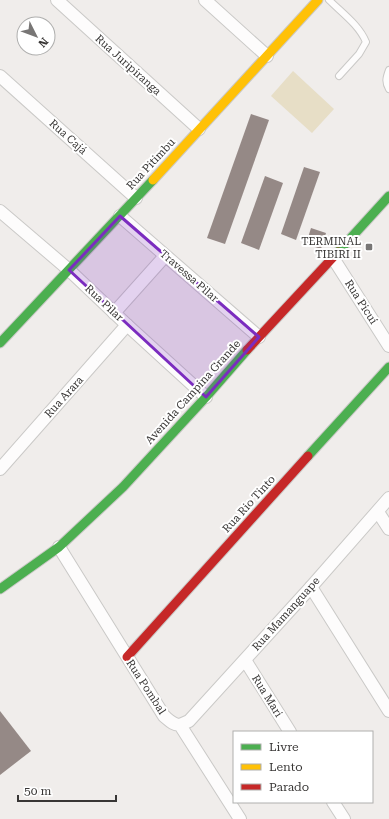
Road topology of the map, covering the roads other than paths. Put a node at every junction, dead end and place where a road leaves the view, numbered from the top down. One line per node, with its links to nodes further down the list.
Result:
1 (57, 0): 10 (street, Rua Juripiranga)
2 (205, 0): 5 (street)
3 (318, 0): 5 (street, Rua Pitimbu)
4 (329, 0): 8 (lane)
5 (267, 56): 10 (street, Rua Pitimbu)
6 (389, 70): 9 (lane)
7 (0, 76): 12 (street, Rua Cajá)
8 (339, 76)
9 (389, 89)
10 (199, 129): 12 (street, Rua Pitimbu)
11 (389, 196): 16 (street, Avenida Campina Grande)
12 (136, 198): 14 (street, Rua Pitimbu)
13 (0, 211): 17 (street, Rua Pilar)
14 (120, 216): 15 (street, Travessa Pilar); 17 (street, Rua Pitimbu)
15 (165, 256): 18 (street); 20 (street, Travessa Pilar)
16 (333, 258): 20 (street, Avenida Campina Grande); 22 (street, Rua Picuí)
17 (69, 270): 18 (street, Rua Pilar); 21 (street, Rua Pitimbu)
18 (114, 313): 19 (street, Rua Pilar)
19 (128, 325): 24 (street, Rua Pilar); 25 (street, Rua Arara)
20 (259, 337): 24 (street, Avenida Campina Grande)
21 (0, 343)
22 (389, 346)
23 (389, 367): 32 (street, Rua Rio Tinto)
24 (206, 397): 29 (street, Avenida Campina Grande)
25 (0, 469)
26 (389, 498): 27 (street, Rua Mamanguape)
27 (378, 512): 28 (street); 30 (street, Rua Mamanguape)
28 (389, 529)
29 (59, 547): 31 (street, Avenida Campina Grande); 32 (street, Rua Pombal)
30 (311, 587): 33 (street, Rua Mamanguape); 34 (street)
31 (0, 589)
32 (127, 657): 35 (street, Rua Pombal)
33 (245, 660): 35 (street, Rua Mamanguape); 36 (street, Rua Mari)
34 (389, 711)
35 (180, 725): 38 (street, Rua Pombal)
36 (289, 731)
37 (334, 803): 39 (street)
38 (240, 819)
39 (344, 819)

